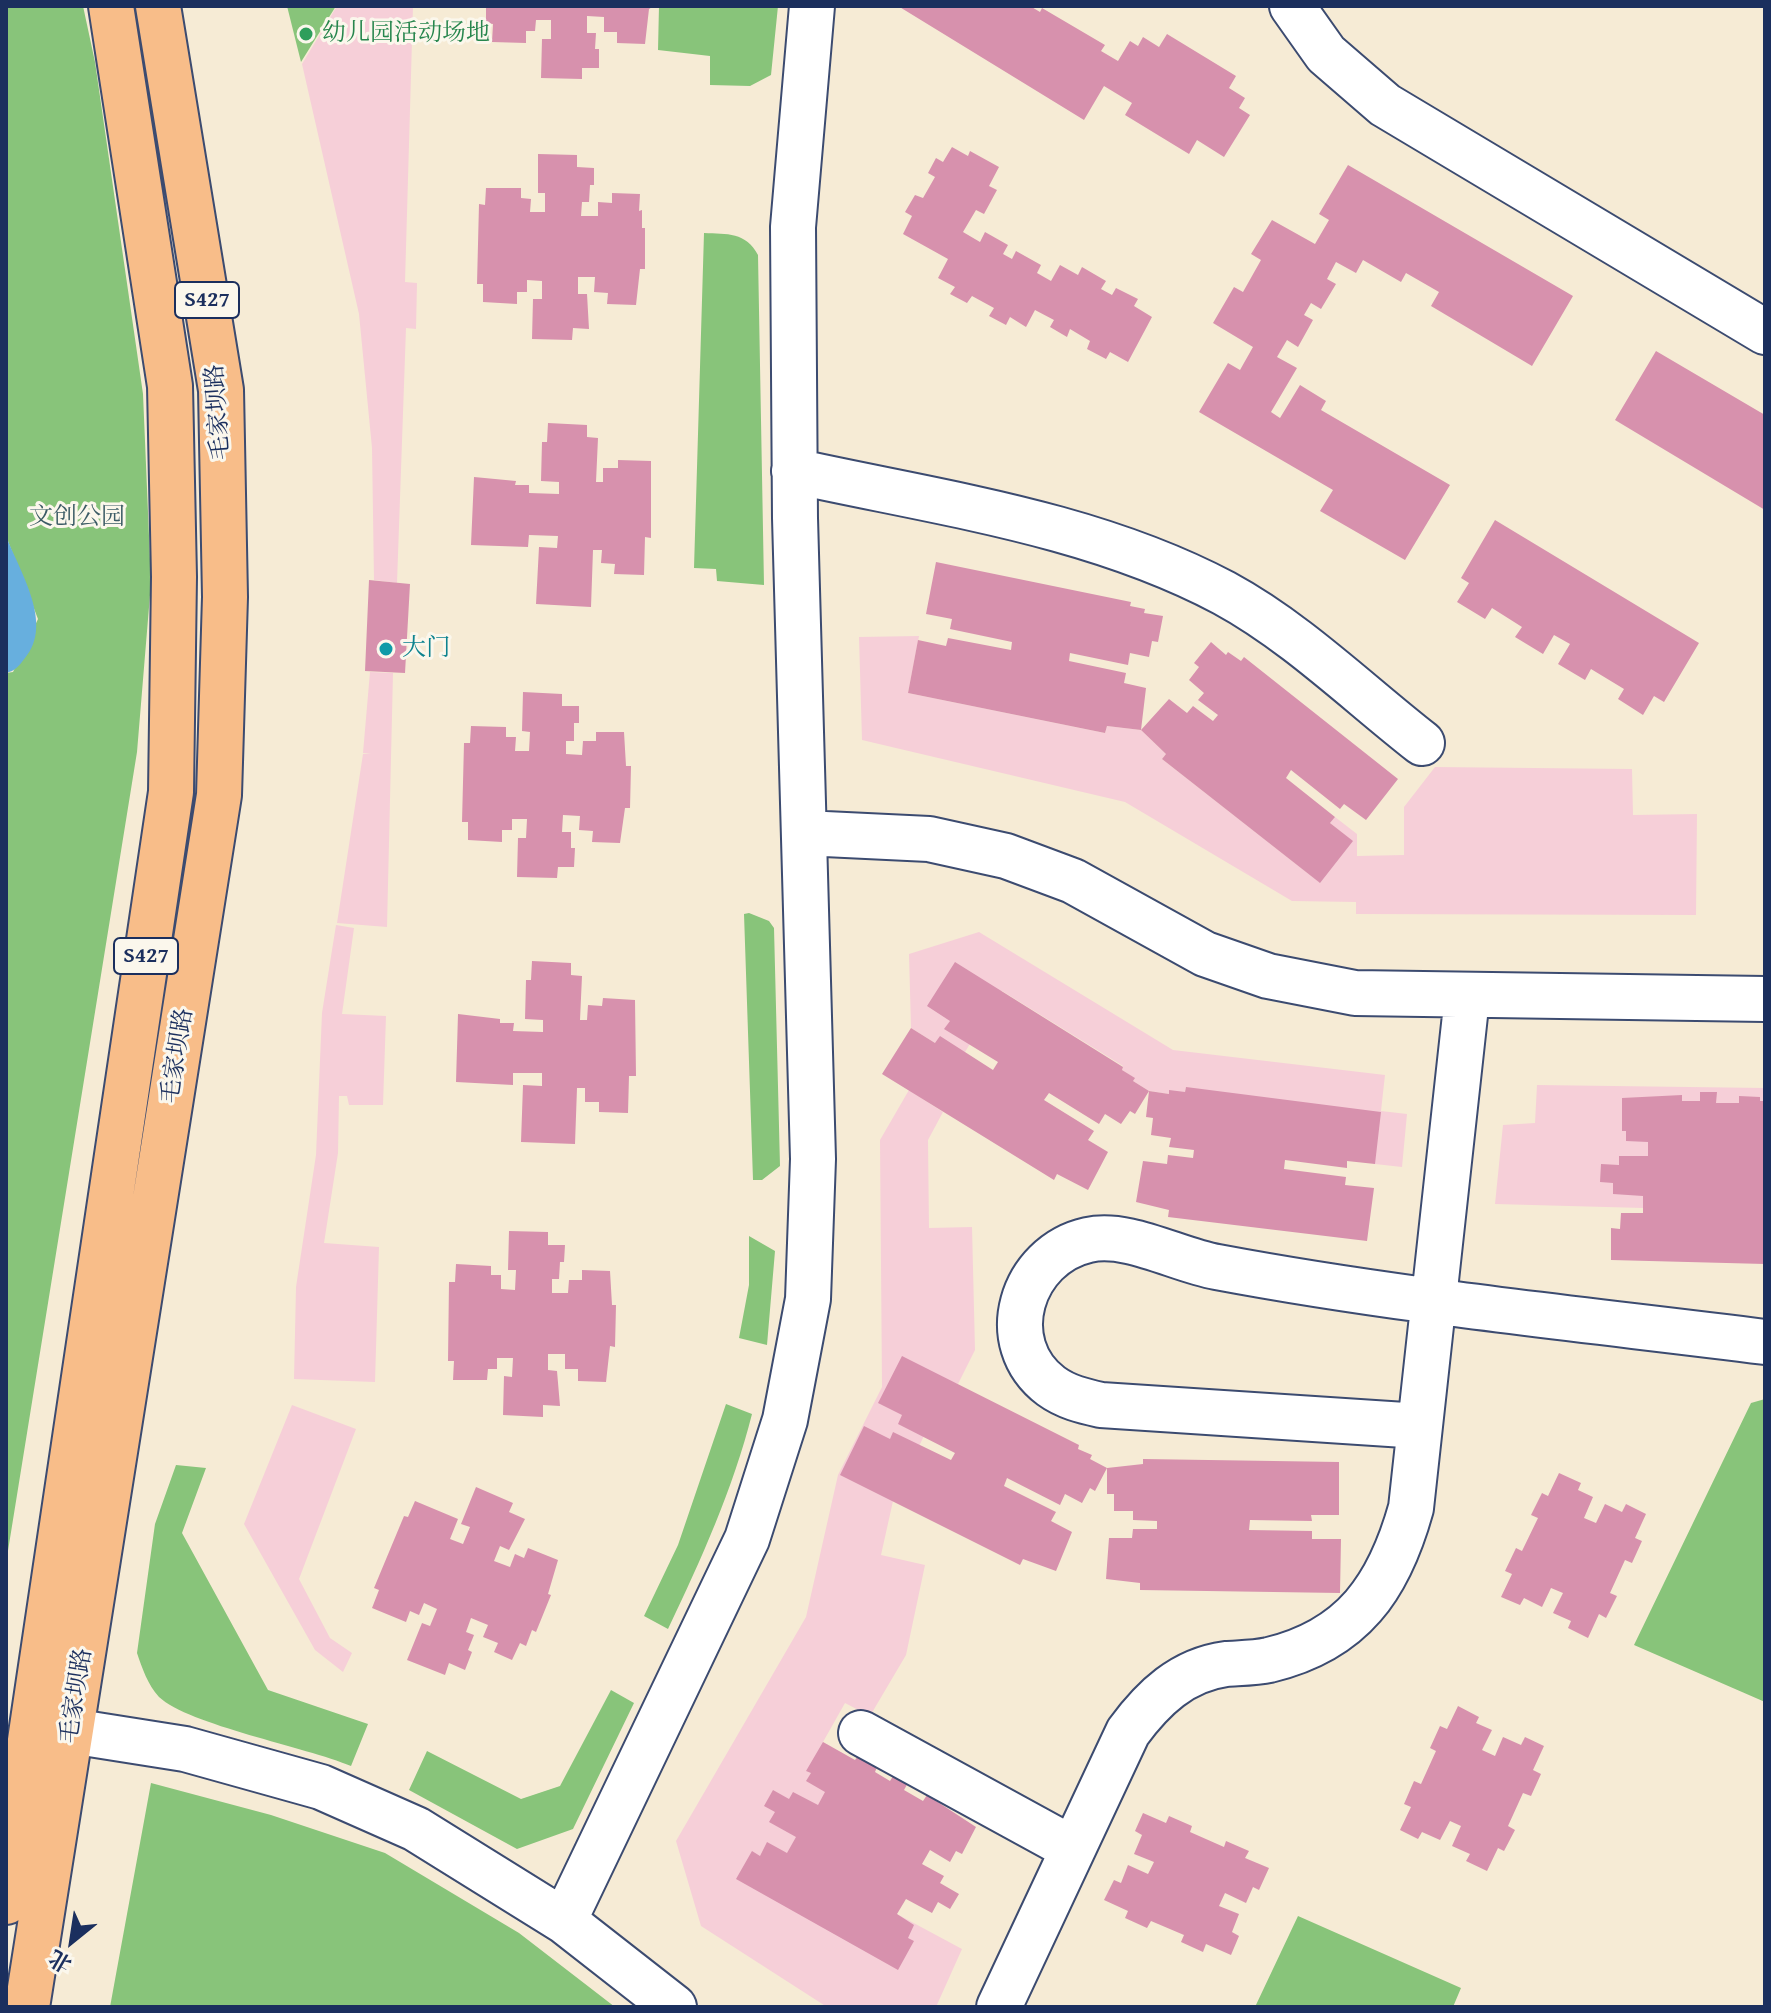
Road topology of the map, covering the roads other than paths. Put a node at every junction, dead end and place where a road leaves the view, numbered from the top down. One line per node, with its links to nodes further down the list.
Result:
1 (111, 6): 17 (main road, 毛家坝路 / S427)
2 (158, 6): 14 (main road, 毛家坝路 / S427)
3 (812, 6): 6 (street)
4 (1292, 6): 5 (street)
5 (1765, 332)
6 (794, 471): 7 (street); 8 (street)
7 (1422, 743)
8 (804, 833): 9 (street); 18 (street)
9 (1467, 997): 10 (street); 11 (street)
10 (1765, 999)
11 (1433, 1300): 12 (street); 13 (street); 13 (street)
12 (1765, 1342)
13 (1420, 1426): 16 (street)
14 (71, 1731): 18 (street); 19 (main road, 毛家坝路 / S427)
15 (861, 1733): 16 (street)
16 (1073, 1849): 21 (street)
17 (6, 1902)
18 (564, 1921): 20 (street)
19 (27, 2007)
20 (674, 2007)
21 (999, 2007)

